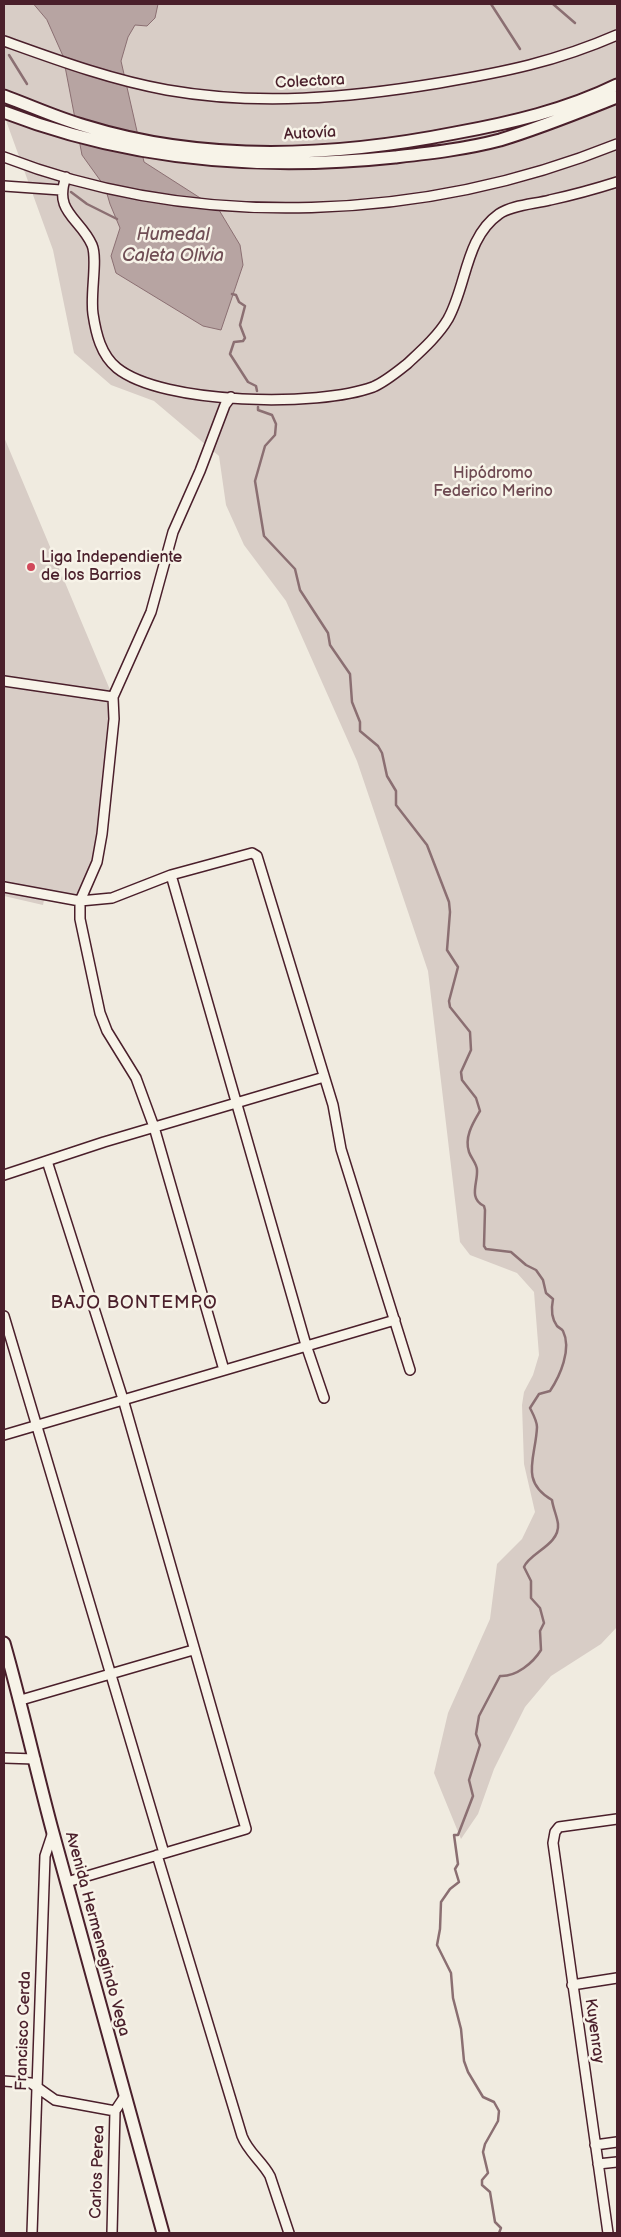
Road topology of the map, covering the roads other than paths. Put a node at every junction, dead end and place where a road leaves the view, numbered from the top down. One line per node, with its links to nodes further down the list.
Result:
1 (617, 35): 2 (street, Colectora)
2 (4, 41)
3 (617, 85): 4 (street, Autovía)
4 (4, 96)
5 (617, 97): 6 (street, Autovía)
6 (4, 112)
7 (617, 144): 9 (street)
8 (4, 157): 9 (street)
9 (66, 177): 12 (street)
10 (617, 182): 13 (street)
11 (4, 186): 12 (street)
12 (61, 190): 13 (street)
13 (231, 397): 15 (street)
14 (4, 681): 15 (street)
15 (114, 697): 18 (street)
16 (170, 875): 18 (street); 19 (street); 20 (street)
17 (4, 887): 18 (street)
18 (80, 900): 21 (street)
19 (324, 1076): 20 (street); 25 (street)
20 (238, 1101): 21 (street); 26 (street)
21 (154, 1127): 22 (street); 27 (street)
22 (47, 1161): 23 (street); 30 (street)
23 (4, 1175)
24 (4, 1316): 31 (street)
25 (395, 1320): 26 (street); 28 (street)
26 (306, 1345): 27 (street); 29 (street)
27 (224, 1370): 30 (street)
28 (410, 1370)
29 (324, 1398)
30 (123, 1399): 31 (street); 34 (street)
31 (36, 1424): 32 (street); 35 (street)
32 (4, 1435)
33 (4, 1643): 36 (street, Avenida Hermenegindo Vega)
34 (193, 1650): 35 (street); 41 (street)
35 (110, 1673): 36 (street); 41 (street)
36 (21, 1700): 38 (street, Avenida Hermenegindo Vega)
37 (4, 1758): 38 (street)
38 (35, 1759): 40 (street, Avenida Hermenegindo Vega)
39 (617, 1818): 44 (street, Kuyenray)
40 (53, 1831): 42 (street, Avenida Hermenegindo Vega); 46 (street, Francisco Cerda)
41 (160, 1854): 42 (street); 56 (street)
42 (67, 1882): 47 (street, Avenida Hermenegindo Vega)
43 (617, 1978): 44 (street)
44 (572, 1985): 50 (street, Kuyenray)
45 (4, 2081): 46 (street, Carlos Perea)
46 (37, 2089): 48 (street, Carlos Perea); 53 (street, Francisco Cerda)
47 (125, 2096): 48 (street, Carlos Perea); 55 (street, Avenida Hermenegindo Vega)
48 (115, 2111): 54 (street, Carlos Perea)
49 (617, 2142): 50 (street)
50 (595, 2145): 52 (street, Kuyenray)
51 (617, 2162): 52 (street)
52 (598, 2164): 57 (street, Kuyenray)
53 (32, 2233)
54 (112, 2233)
55 (163, 2233)
56 (290, 2233)
57 (608, 2233)

